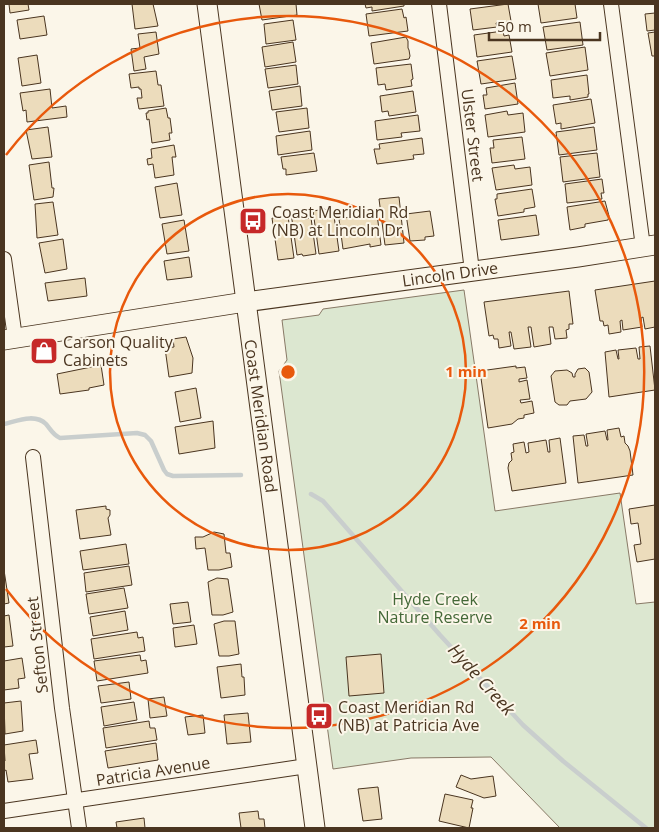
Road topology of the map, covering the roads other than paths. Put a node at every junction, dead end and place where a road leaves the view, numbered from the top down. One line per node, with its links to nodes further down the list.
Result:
1 (207, 4): 7 (main road, Coast Meridian Road)
2 (439, 4): 6 (street, Ulster Street)
3 (611, 4): 4 (street)
4 (649, 246): 6 (main road, Lincoln Drive)
5 (4, 258): 8 (street)
6 (472, 271): 7 (main road, Lincoln Drive)
7 (245, 302): 8 (main road, Lincoln Drive); 10 (main road, Coast Meridian Road)
8 (9, 339)
9 (33, 457): 11 (street, Sefton Street)
10 (307, 766): 11 (street, Patricia Avenue); 14 (main road, Coast Meridian Road)
11 (76, 800): 12 (street, Patricia Avenue); 13 (street, Sefton Street)
12 (4, 811)
13 (79, 828)
14 (315, 828)

